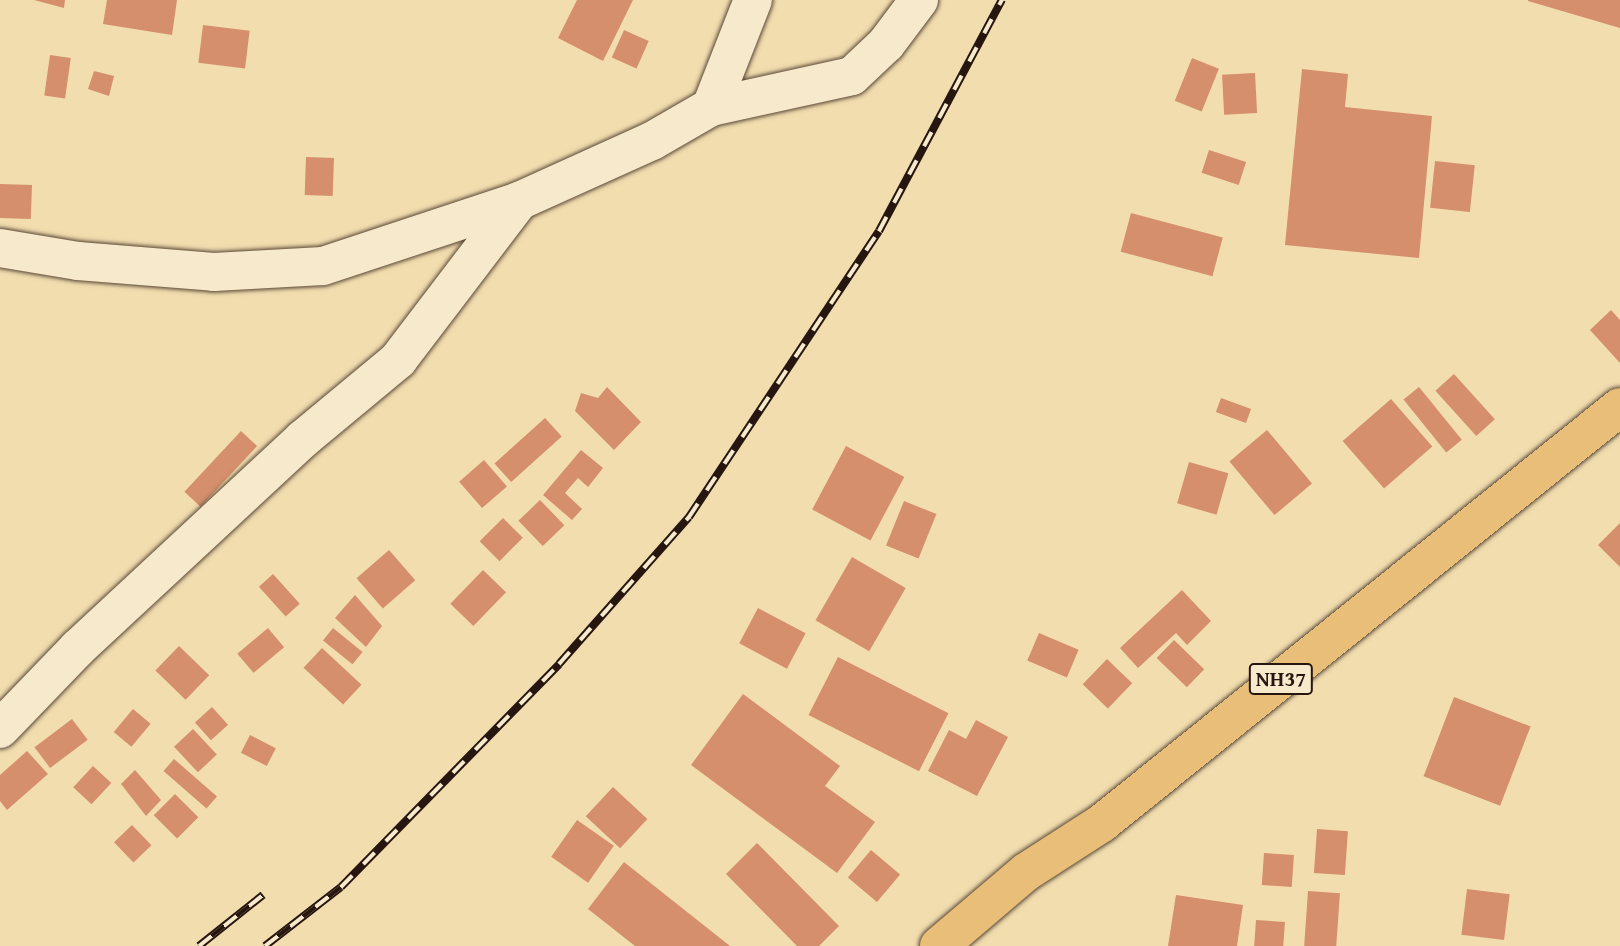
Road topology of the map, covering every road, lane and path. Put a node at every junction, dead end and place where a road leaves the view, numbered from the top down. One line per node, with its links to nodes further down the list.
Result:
1 (753, 0): 3 (street)
2 (919, 0): 3 (street)
3 (711, 107): 4 (street)
4 (519, 201): 5 (street); 7 (street)
5 (0, 248)
6 (1620, 407): 8 (highway, NH37)
7 (0, 729)
8 (939, 946)

